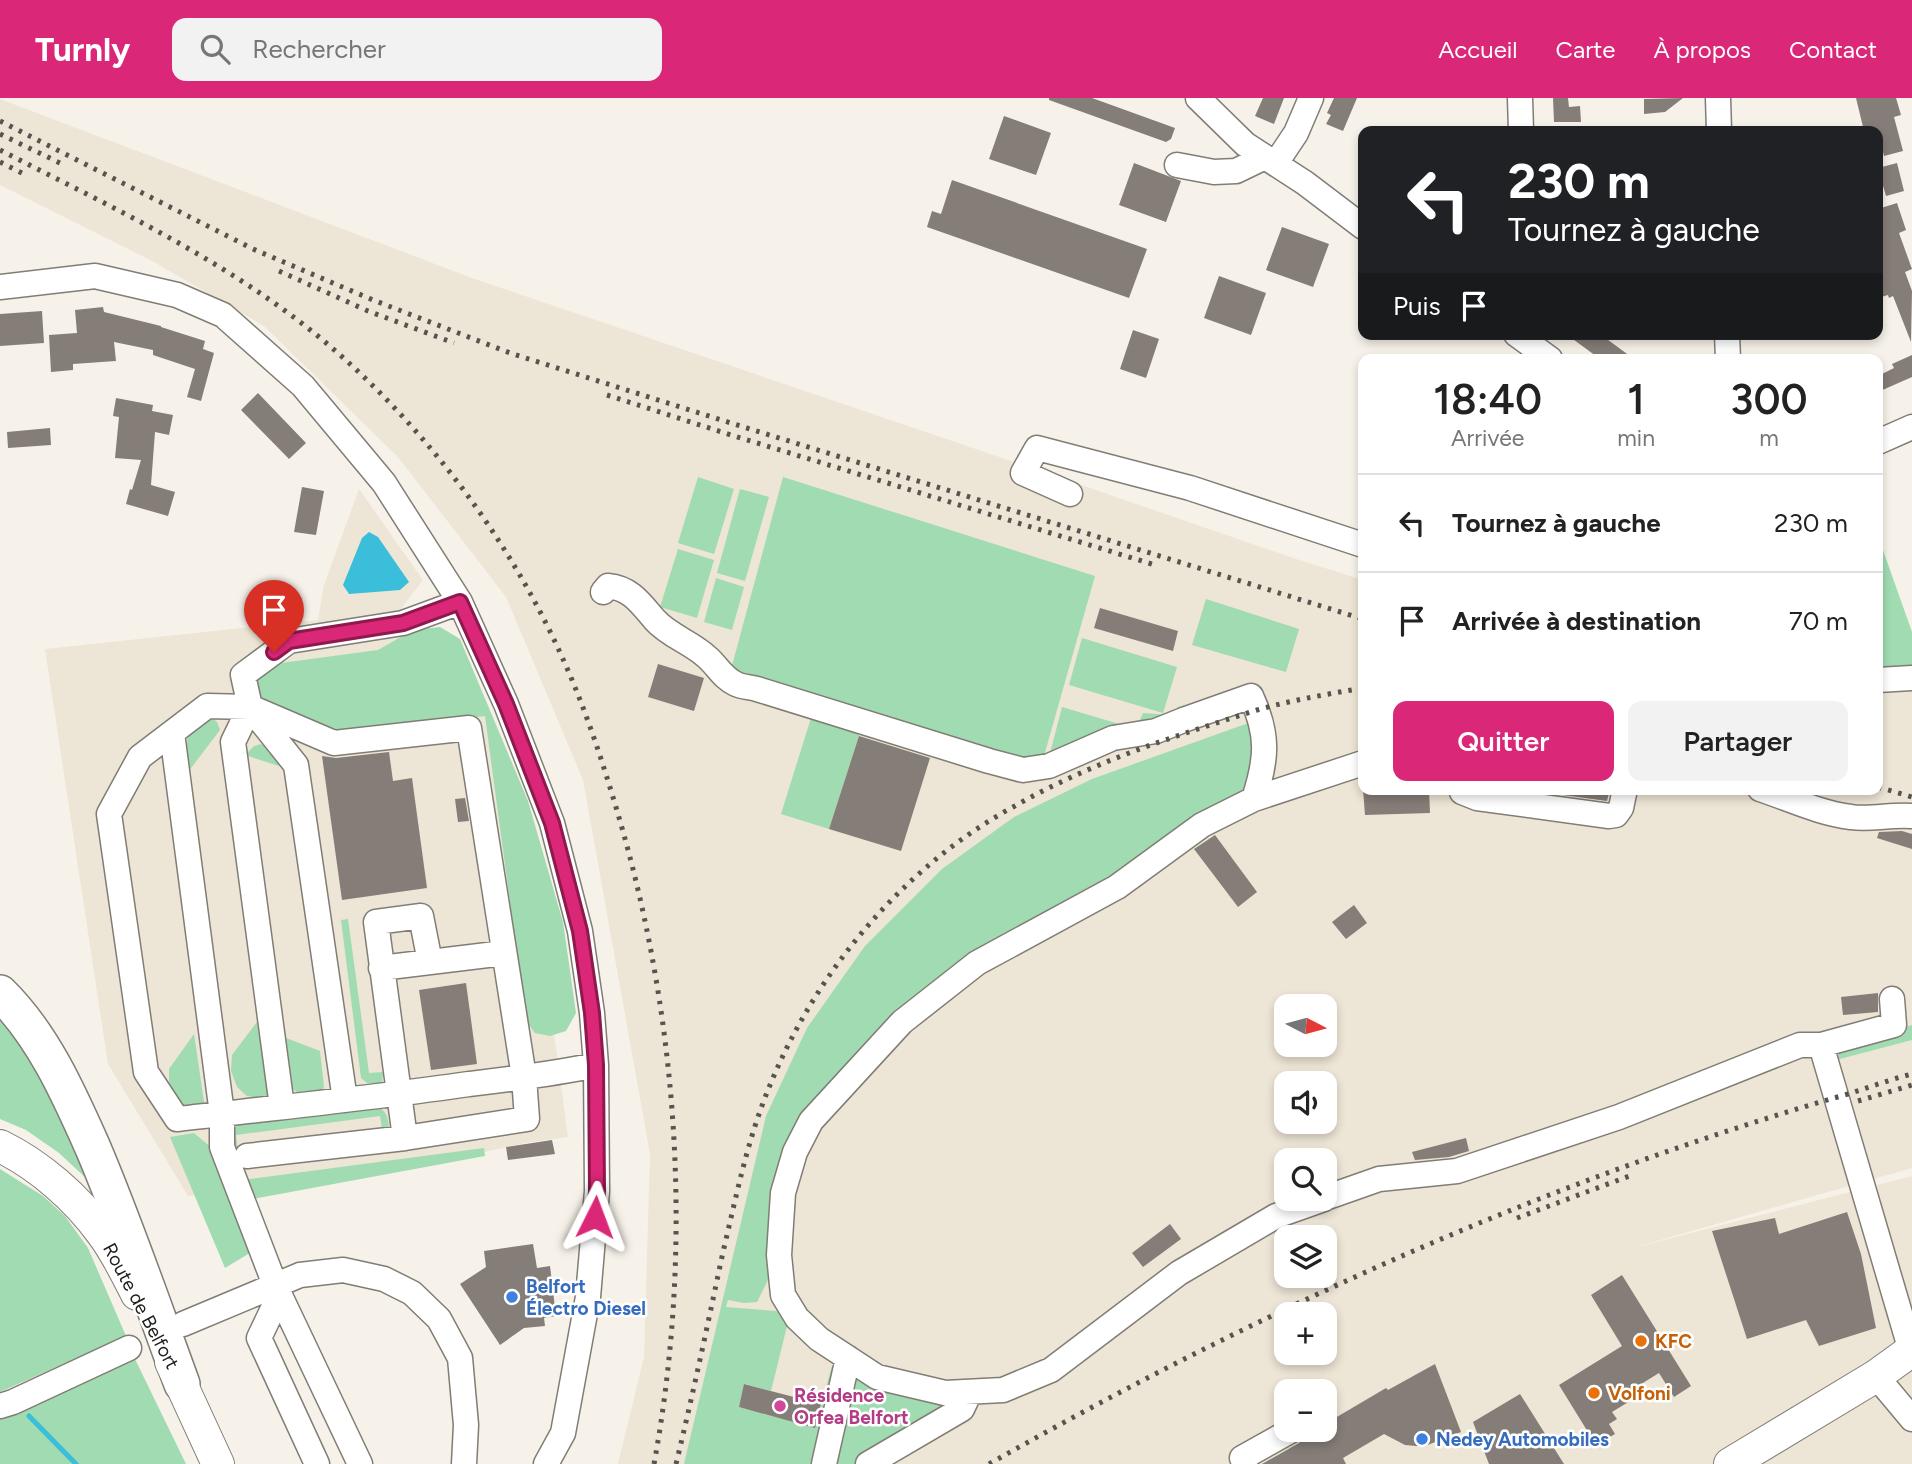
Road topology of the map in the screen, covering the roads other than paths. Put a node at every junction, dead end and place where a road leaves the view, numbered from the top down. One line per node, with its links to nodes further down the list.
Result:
1 (1198, 98): 7 (street)
2 (1311, 98): 7 (street)
3 (1520, 98): 5 (street)
4 (1718, 98): 6 (street)
5 (1521, 126)
6 (1719, 126)
7 (1271, 160): 8 (street); 9 (street)
8 (1177, 165)
9 (1358, 224)
10 (0, 286): 18 (street)
11 (1524, 340): 12 (street)
12 (1543, 354)
13 (1912, 427): 14 (street)
14 (1883, 440)
15 (1070, 494): 16 (street)
16 (1358, 543)
17 (603, 592): 27 (street)
18 (460, 602): 21 (street); 35 (street)
19 (1912, 678): 20 (street)
20 (1883, 680)
21 (250, 707): 22 (street); 29 (street); 38 (street); 39 (street)
22 (172, 733): 40 (street); 40 (street)
23 (1358, 765): 27 (street)
24 (1470, 795): 25 (street)
25 (1623, 795)
26 (1774, 795): 28 (street)
27 (1254, 799): 50 (street)
28 (1912, 816)
29 (504, 953): 30 (street); 36 (street)
30 (430, 962): 31 (street); 31 (street)
31 (381, 968): 37 (street)
32 (0, 993): 52 (highway)
33 (1892, 999): 34 (street)
34 (1821, 1045): 44 (street); 49 (street)
35 (596, 1065): 36 (street); 62 (street)
36 (524, 1077): 37 (street); 41 (street)
37 (398, 1094): 38 (street); 41 (street)
38 (345, 1100): 39 (street)
39 (282, 1107): 40 (street)
40 (222, 1114): 46 (street)
41 (405, 1138): 43 (street)
42 (0, 1146): 52 (main road, Route de Belfort)
43 (247, 1156)
44 (1337, 1194)
45 (1290, 1211): 53 (street)
46 (278, 1290): 47 (street); 59 (street); 60 (street); 61 (street)
47 (183, 1324)
48 (129, 1348): 54 (street)
49 (1912, 1351): 51 (main road)
50 (848, 1358): 53 (street); 63 (street)
51 (1876, 1376): 55 (street); 65 (main road)
52 (182, 1384): 58 (main road, Route de Belfort)
53 (970, 1392): 64 (street)
54 (0, 1406)
55 (1912, 1419)
56 (1274, 1441): 57 (street)
57 (1239, 1462)
58 (218, 1464)
59 (317, 1464)
60 (360, 1464)
61 (464, 1464)
62 (546, 1464)
63 (824, 1464)
64 (868, 1464)
65 (1730, 1464)

